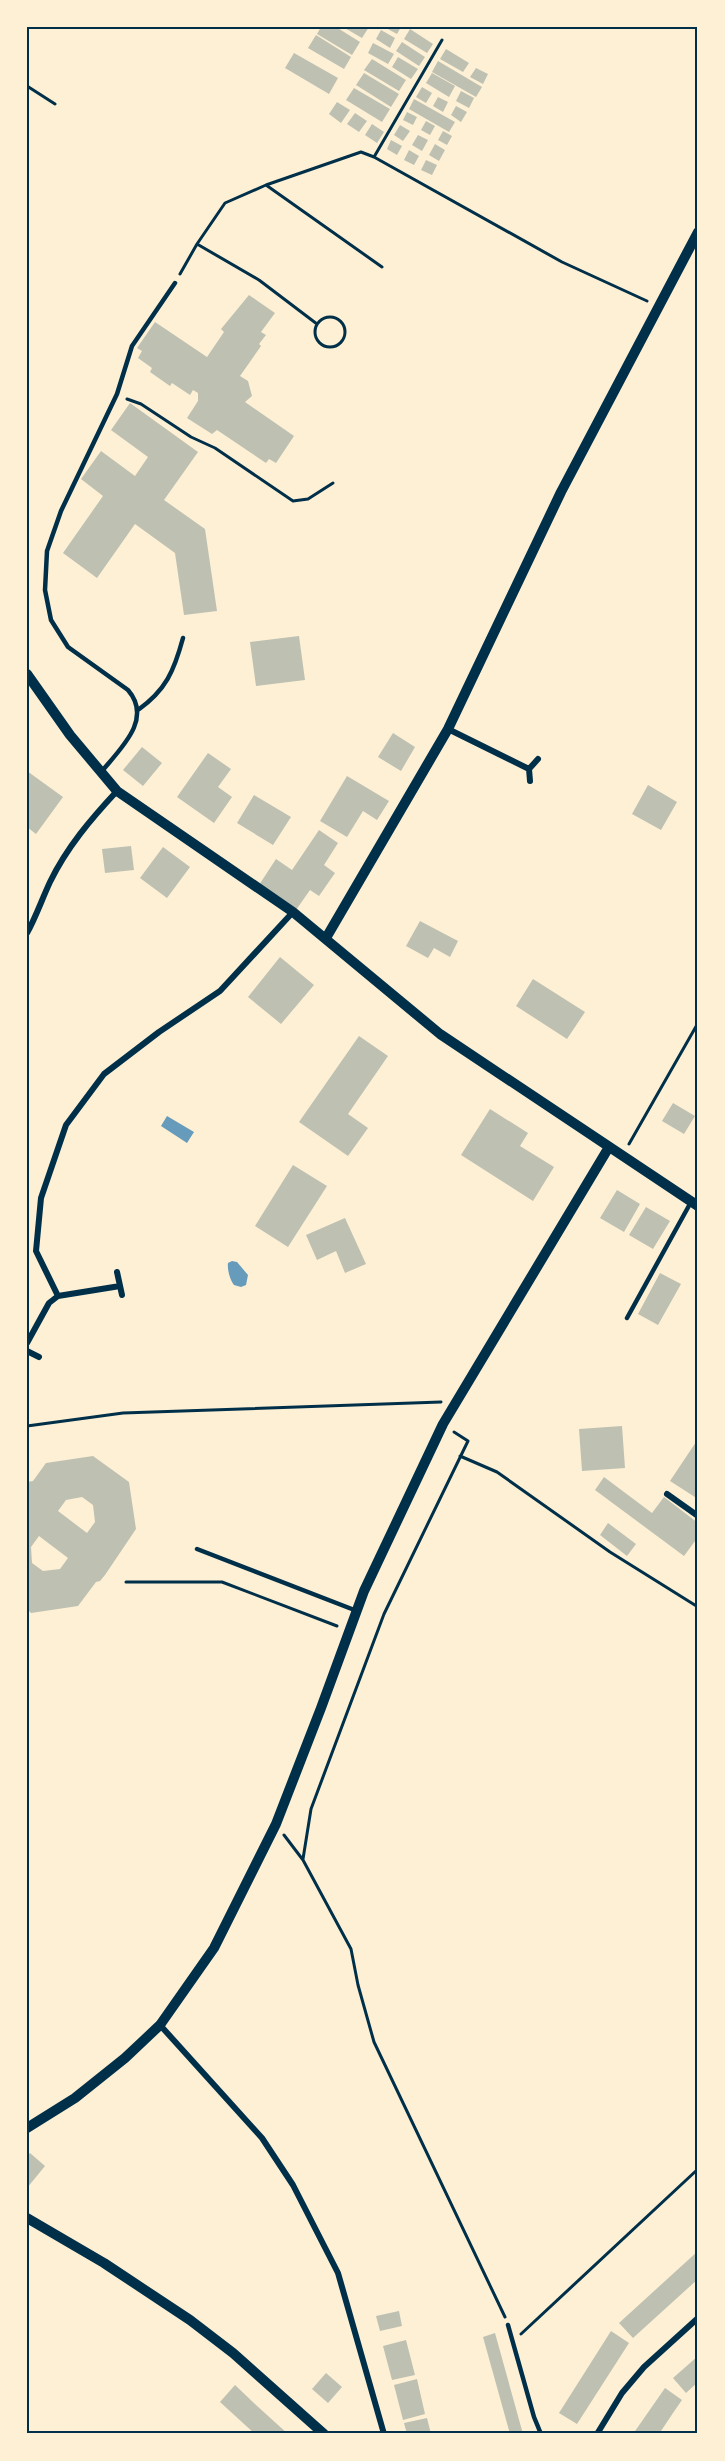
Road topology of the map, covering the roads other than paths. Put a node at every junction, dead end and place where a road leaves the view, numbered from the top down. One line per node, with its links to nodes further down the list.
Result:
1 (698, 232): 6 (street)
2 (174, 283): 5 (lane)
3 (183, 638): 5 (lane)
4 (27, 674): 9 (street)
5 (138, 710): 9 (lane)
6 (447, 729): 8 (street); 14 (street)
7 (538, 759): 8 (street)
8 (529, 769): 10 (street)
9 (101, 773): 11 (street)
10 (530, 782)
11 (117, 791): 12 (street); 13 (street)
12 (293, 912): 14 (street); 20 (street)
13 (27, 933)
14 (326, 938): 15 (street)
15 (609, 1147): 16 (street); 28 (street)
16 (694, 1204): 21 (lane)
17 (117, 1272): 18 (street)
18 (120, 1286): 19 (street); 20 (street)
19 (122, 1295)
20 (58, 1296): 22 (street)
21 (627, 1318)
22 (27, 1343)
23 (27, 1351): 24 (street)
24 (39, 1356)
25 (667, 1494): 26 (street)
26 (698, 1516)
27 (196, 1549): 28 (lane)
28 (357, 1611): 29 (street)
29 (160, 2025): 30 (street); 35 (street)
30 (27, 2128)
31 (27, 2218): 34 (street)
32 (698, 2318): 37 (street)
33 (508, 2325): 36 (lane)
34 (324, 2434)
35 (384, 2434)
36 (541, 2434)
37 (597, 2434)

